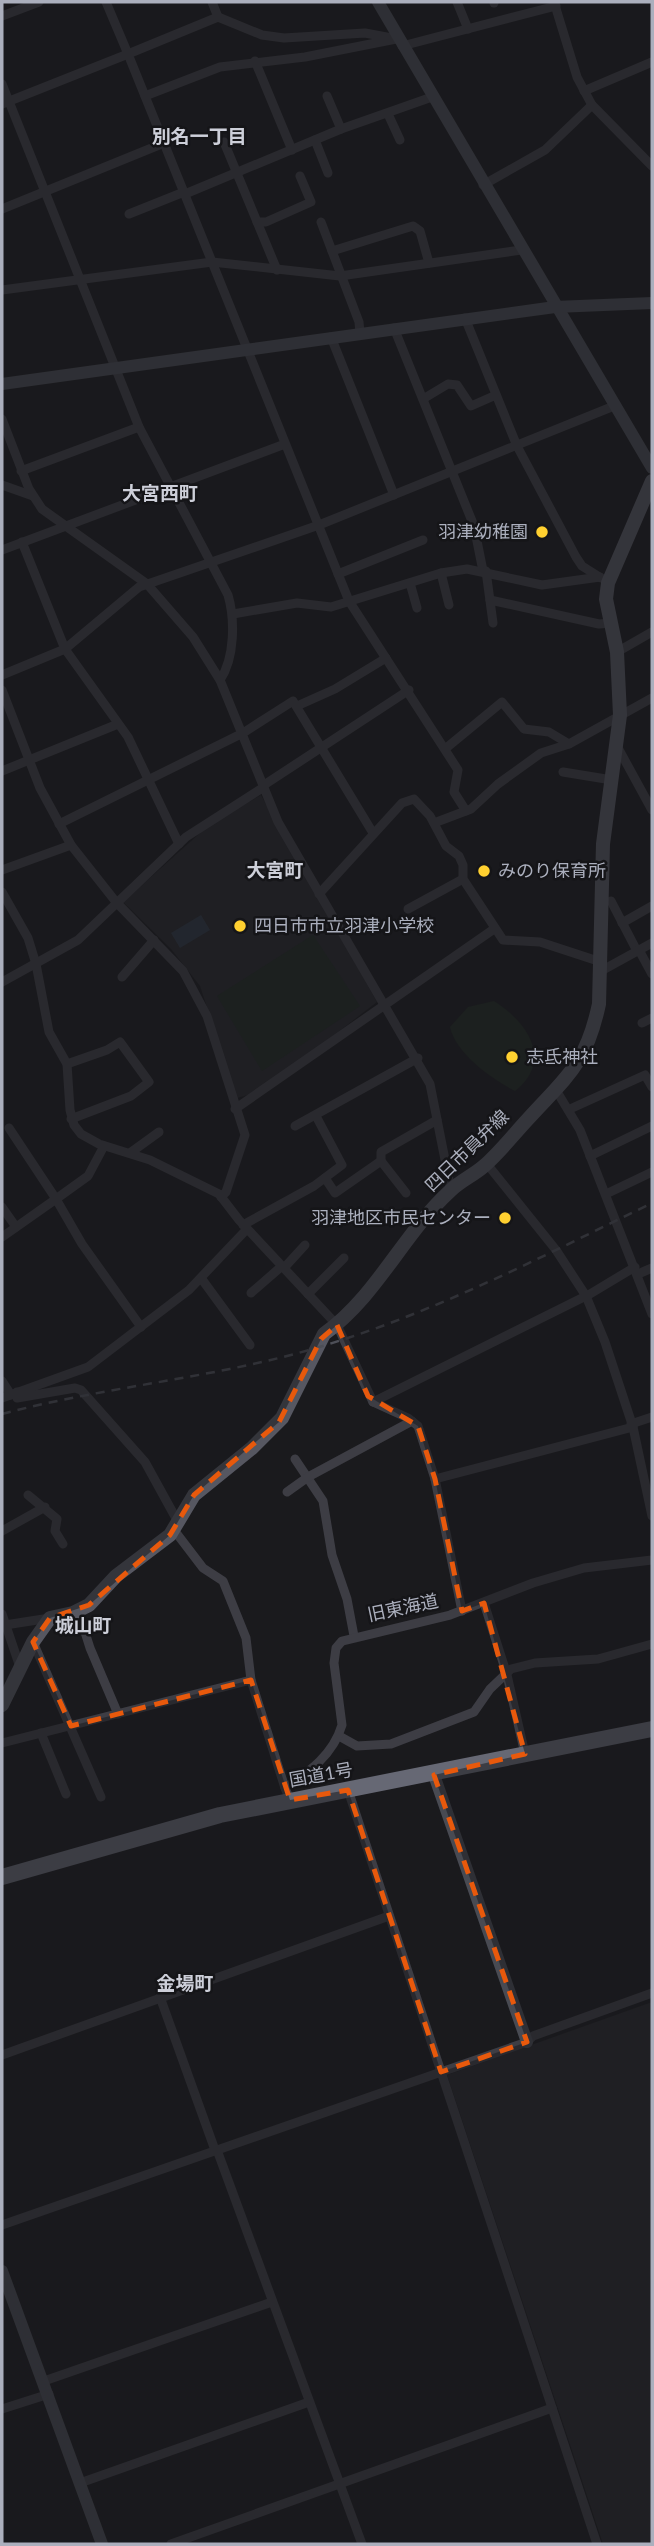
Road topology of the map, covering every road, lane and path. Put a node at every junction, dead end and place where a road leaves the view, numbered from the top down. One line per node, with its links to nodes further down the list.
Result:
1 (38, 2): 7 (street)
2 (106, 2): 11 (street)
3 (212, 2): 8 (street)
4 (378, 2): 10 (street)
5 (457, 2): 9 (street)
6 (556, 3): 9 (street); 15 (street)
7 (2, 16)
8 (218, 17): 10 (street); 11 (street)
9 (468, 29): 10 (street)
10 (400, 42): 12 (street); 18 (street)
11 (128, 54): 16 (street); 19 (street)
12 (255, 61): 16 (street); 27 (street)
13 (652, 62): 15 (street)
14 (2, 84): 19 (street)
15 (584, 91): 20 (street)
16 (145, 96): 26 (street)
17 (327, 96): 22 (street)
18 (432, 97): 21 (street); 32 (street)
19 (5, 103): 33 (street)
20 (592, 106): 28 (street); 32 (street)
21 (388, 114): 22 (street); 24 (street)
22 (341, 129): 23 (street)
23 (315, 140): 27 (street); 30 (street)
24 (400, 140)
25 (225, 142): 29 (street)
26 (164, 143): 33 (street); 34 (street)
27 (292, 150): 29 (street)
28 (652, 166)
29 (237, 173): 34 (street); 37 (street)
30 (328, 173)
31 (300, 176): 37 (street)
32 (483, 185): 39 (street)
33 (44, 192): 35 (street); 45 (street)
34 (184, 193): 36 (street); 41 (street)
35 (2, 209)
36 (130, 214)
37 (257, 222): 43 (street)
38 (321, 222): 40 (street)
39 (521, 250): 42 (street); 48 (street)
40 (332, 251): 42 (street); 44 (street)
41 (212, 262): 43 (street); 45 (street); 53 (street)
42 (429, 263): 44 (street)
43 (276, 270): 44 (street)
44 (340, 276): 51 (street)
45 (80, 280): 46 (street); 54 (street)
46 (2, 290)
47 (652, 303): 48 (street)
48 (555, 307): 49 (street); 58 (street)
49 (465, 318): 50 (street); 56 (street)
50 (394, 328): 51 (street); 57 (street)
51 (360, 333): 52 (street)
52 (331, 337): 53 (street); 69 (street)
53 (247, 349): 54 (street); 61 (street)
54 (116, 368): 55 (street); 60 (street)
55 (2, 384)
56 (496, 395): 57 (street); 62 (street)
57 (423, 400): 65 (street)
58 (614, 406): 62 (street); 63 (street)
59 (2, 423): 64 (street)
60 (139, 427): 64 (street); 68 (street)
61 (285, 444): 68 (street); 71 (street)
62 (517, 446): 65 (street); 80 (street)
63 (652, 468)
64 (22, 471): 70 (street)
65 (452, 472): 69 (street); 77 (street)
66 (652, 481): 80 (main road, 四日市員弁線)
67 (2, 485): 70 (street)
68 (169, 486): 72 (street); 76 (street)
69 (394, 495): 71 (street)
70 (33, 496): 72 (street)
71 (318, 525): 76 (street); 79 (street)
72 (63, 526): 74 (street); 82 (street)
73 (422, 540): 79 (street)
74 (22, 542): 75 (street); 91 (street)
75 (2, 550)
76 (211, 563): 82 (street); 87 (street)
77 (485, 571): 78 (street); 80 (street); 83 (street)
78 (442, 573): 81 (street); 85 (street)
79 (338, 574): 84 (street)
80 (604, 580): 89 (main road, 四日市員弁線)
81 (410, 583): 84 (street); 86 (street)
82 (147, 584): 91 (street); 95 (street)
83 (490, 600): 88 (street); 89 (street)
84 (349, 601): 87 (street); 93 (street)
85 (449, 605)
86 (417, 608)
87 (233, 614): 95 (street)
88 (494, 623)
89 (612, 623): 92 (main road, 四日市員弁線)
90 (652, 632): 92 (street)
91 (65, 649): 94 (street); 101 (street)
92 (617, 652): 100 (main road, 四日市員弁線)
93 (386, 658): 97 (street); 99 (street)
94 (2, 675)
95 (220, 680): 102 (street)
96 (2, 690): 107 (street)
97 (409, 690): 105 (street); 106 (street)
98 (652, 698): 100 (street)
99 (297, 706): 102 (street); 105 (street)
100 (620, 715): 103 (street); 104 (main road, 四日市員弁線)
101 (118, 724): 107 (street); 111 (street)
102 (243, 733): 111 (street); 112 (street)
103 (569, 744): 106 (street); 114 (street)
104 (617, 746): 110 (main road, 四日市員弁線); 113 (street)
105 (321, 747): 112 (street); 117 (street)
106 (445, 749): 114 (street)
107 (29, 760): 108 (street); 116 (street)
108 (2, 771)
109 (563, 772): 110 (street)
110 (612, 780): 134 (main road, 四日市員弁線)
111 (150, 781): 116 (street); 118 (street)
112 (264, 786): 118 (street); 123 (street)
113 (652, 810)
114 (466, 811): 115 (street)
115 (434, 823): 117 (street); 121 (street)
116 (59, 824): 119 (street)
117 (373, 833): 123 (street)
118 (179, 844): 125 (street)
119 (71, 845): 120 (street); 125 (street)
120 (2, 870)
121 (463, 879): 127 (street); 129 (street)
122 (2, 892): 133 (street)
123 (319, 894): 138 (street)
124 (611, 901): 128 (street)
125 (116, 902): 130 (street); 133 (street)
126 (652, 906): 128 (street)
127 (408, 909)
128 (622, 923): 132 (street)
129 (494, 929): 134 (street); 138 (street)
130 (154, 940): 136 (street); 145 (street)
131 (652, 943): 132 (street)
132 (638, 950): 134 (street); 135 (street)
133 (36, 964): 137 (street); 142 (street)
134 (601, 966): 144 (main road, 四日市員弁線)
135 (652, 974)
136 (122, 977)
137 (2, 982)
138 (386, 1003): 141 (street); 145 (street)
139 (652, 1018): 140 (street)
140 (642, 1023)
141 (418, 1058): 147 (street); 149 (street)
142 (67, 1064): 148 (street); 148 (street)
143 (652, 1087): 146 (street)
144 (556, 1090): 146 (street); 158 (main road, 四日市員弁線)
145 (235, 1109): 164 (street)
146 (570, 1109): 156 (street)
147 (316, 1116): 150 (street); 160 (street)
148 (71, 1119): 154 (street)
149 (437, 1120): 157 (street); 161 (street)
150 (295, 1126)
151 (652, 1126): 156 (street)
152 (9, 1128): 165 (street)
153 (159, 1132): 155 (street)
154 (104, 1146): 155 (street); 165 (street)
155 (130, 1153): 164 (street)
156 (590, 1156): 163 (street)
157 (381, 1161): 160 (street); 162 (street)
158 (486, 1164): 161 (main road, 四日市員弁線); 178 (street)
159 (652, 1171): 163 (street)
160 (325, 1178): 168 (street)
161 (451, 1190): 180 (main road, 四日市員弁線)
162 (406, 1193)
163 (606, 1194): 174 (street)
164 (221, 1197): 168 (street)
165 (56, 1199): 167 (street); 181 (street)
166 (2, 1207): 167 (street)
167 (16, 1227): 169 (street)
168 (245, 1227): 172 (street); 175 (street)
169 (2, 1237)
170 (305, 1245): 172 (street)
171 (344, 1258): 177 (street)
172 (283, 1267): 176 (street); 177 (street)
173 (652, 1268): 174 (street)
174 (636, 1271): 178 (street); 179 (street)
175 (201, 1278): 181 (street); 182 (street)
176 (251, 1293)
177 (308, 1294): 180 (street)
178 (586, 1296): 185 (street); 188 (street)
179 (652, 1314)
180 (337, 1325): 185 (street); 196 (main road, 四日市員弁線)
181 (141, 1327): 184 (street)
182 (250, 1345)
183 (2, 1381): 184 (street)
184 (10, 1395): 196 (street)
185 (373, 1402): 187 (street)
186 (652, 1418): 188 (street)
187 (412, 1421): 190 (street); 191 (street)
188 (632, 1426): 191 (street); 195 (street)
189 (295, 1459): 190 (street)
190 (308, 1476): 192 (street); 205 (street)
191 (435, 1479): 202 (street)
192 (287, 1492)
193 (28, 1495): 194 (street)
194 (45, 1507): 197 (street); 198 (street)
195 (652, 1516)
196 (176, 1526): 201 (main road, 四日市員弁線); 210 (street)
197 (2, 1531)
198 (63, 1544)
199 (652, 1560): 200 (street, 旧東海道)
200 (484, 1603): 202 (street, 旧東海道); 209 (street)
201 (78, 1610): 203 (main road, 四日市員弁線); 212 (street)
202 (462, 1611): 205 (street, 旧東海道)
203 (50, 1618): 204 (street); 206 (main road)
204 (3, 1622): 208 (street)
205 (354, 1636): 216 (street, 旧東海道)
206 (33, 1642): 208 (main road); 213 (street)
207 (652, 1644): 209 (street)
208 (20, 1667): 211 (main road)
209 (505, 1673): 216 (street); 218 (street)
210 (251, 1680): 212 (street); 222 (street)
211 (2, 1705)
212 (118, 1714): 213 (street)
213 (71, 1726): 214 (street); 223 (street)
214 (41, 1733): 217 (street); 221 (street)
215 (651, 1733): 218 (highway, 国道1号)
216 (339, 1736): 222 (street)
217 (2, 1743)
218 (525, 1754): 219 (highway, 国道1号)
219 (434, 1774): 220 (highway, 国道1号); 228 (street)
220 (348, 1790): 222 (highway, 国道1号); 225 (street)
221 (66, 1794)
222 (288, 1794): 224 (highway, 国道1号)
223 (101, 1797)
224 (2, 1877)
225 (389, 1916): 227 (street); 230 (street)
226 (652, 1993): 228 (street)
227 (160, 1997): 229 (street); 231 (street)
228 (527, 2042): 230 (street)
229 (2, 2055)
230 (441, 2072): 231 (street); 237 (street)
231 (216, 2150): 232 (street); 234 (street)
232 (2, 2225)
233 (2, 2271): 235 (street)
234 (272, 2302): 235 (street); 236 (street)
235 (47, 2387): 238 (street); 239 (street)
236 (309, 2402): 239 (street); 240 (street)
237 (552, 2408): 240 (street); 244 (street)
238 (2, 2409)
239 (80, 2483): 241 (street)
240 (340, 2483): 242 (street); 243 (street)
241 (102, 2544)
242 (171, 2544)
243 (362, 2544)
244 (597, 2544)

